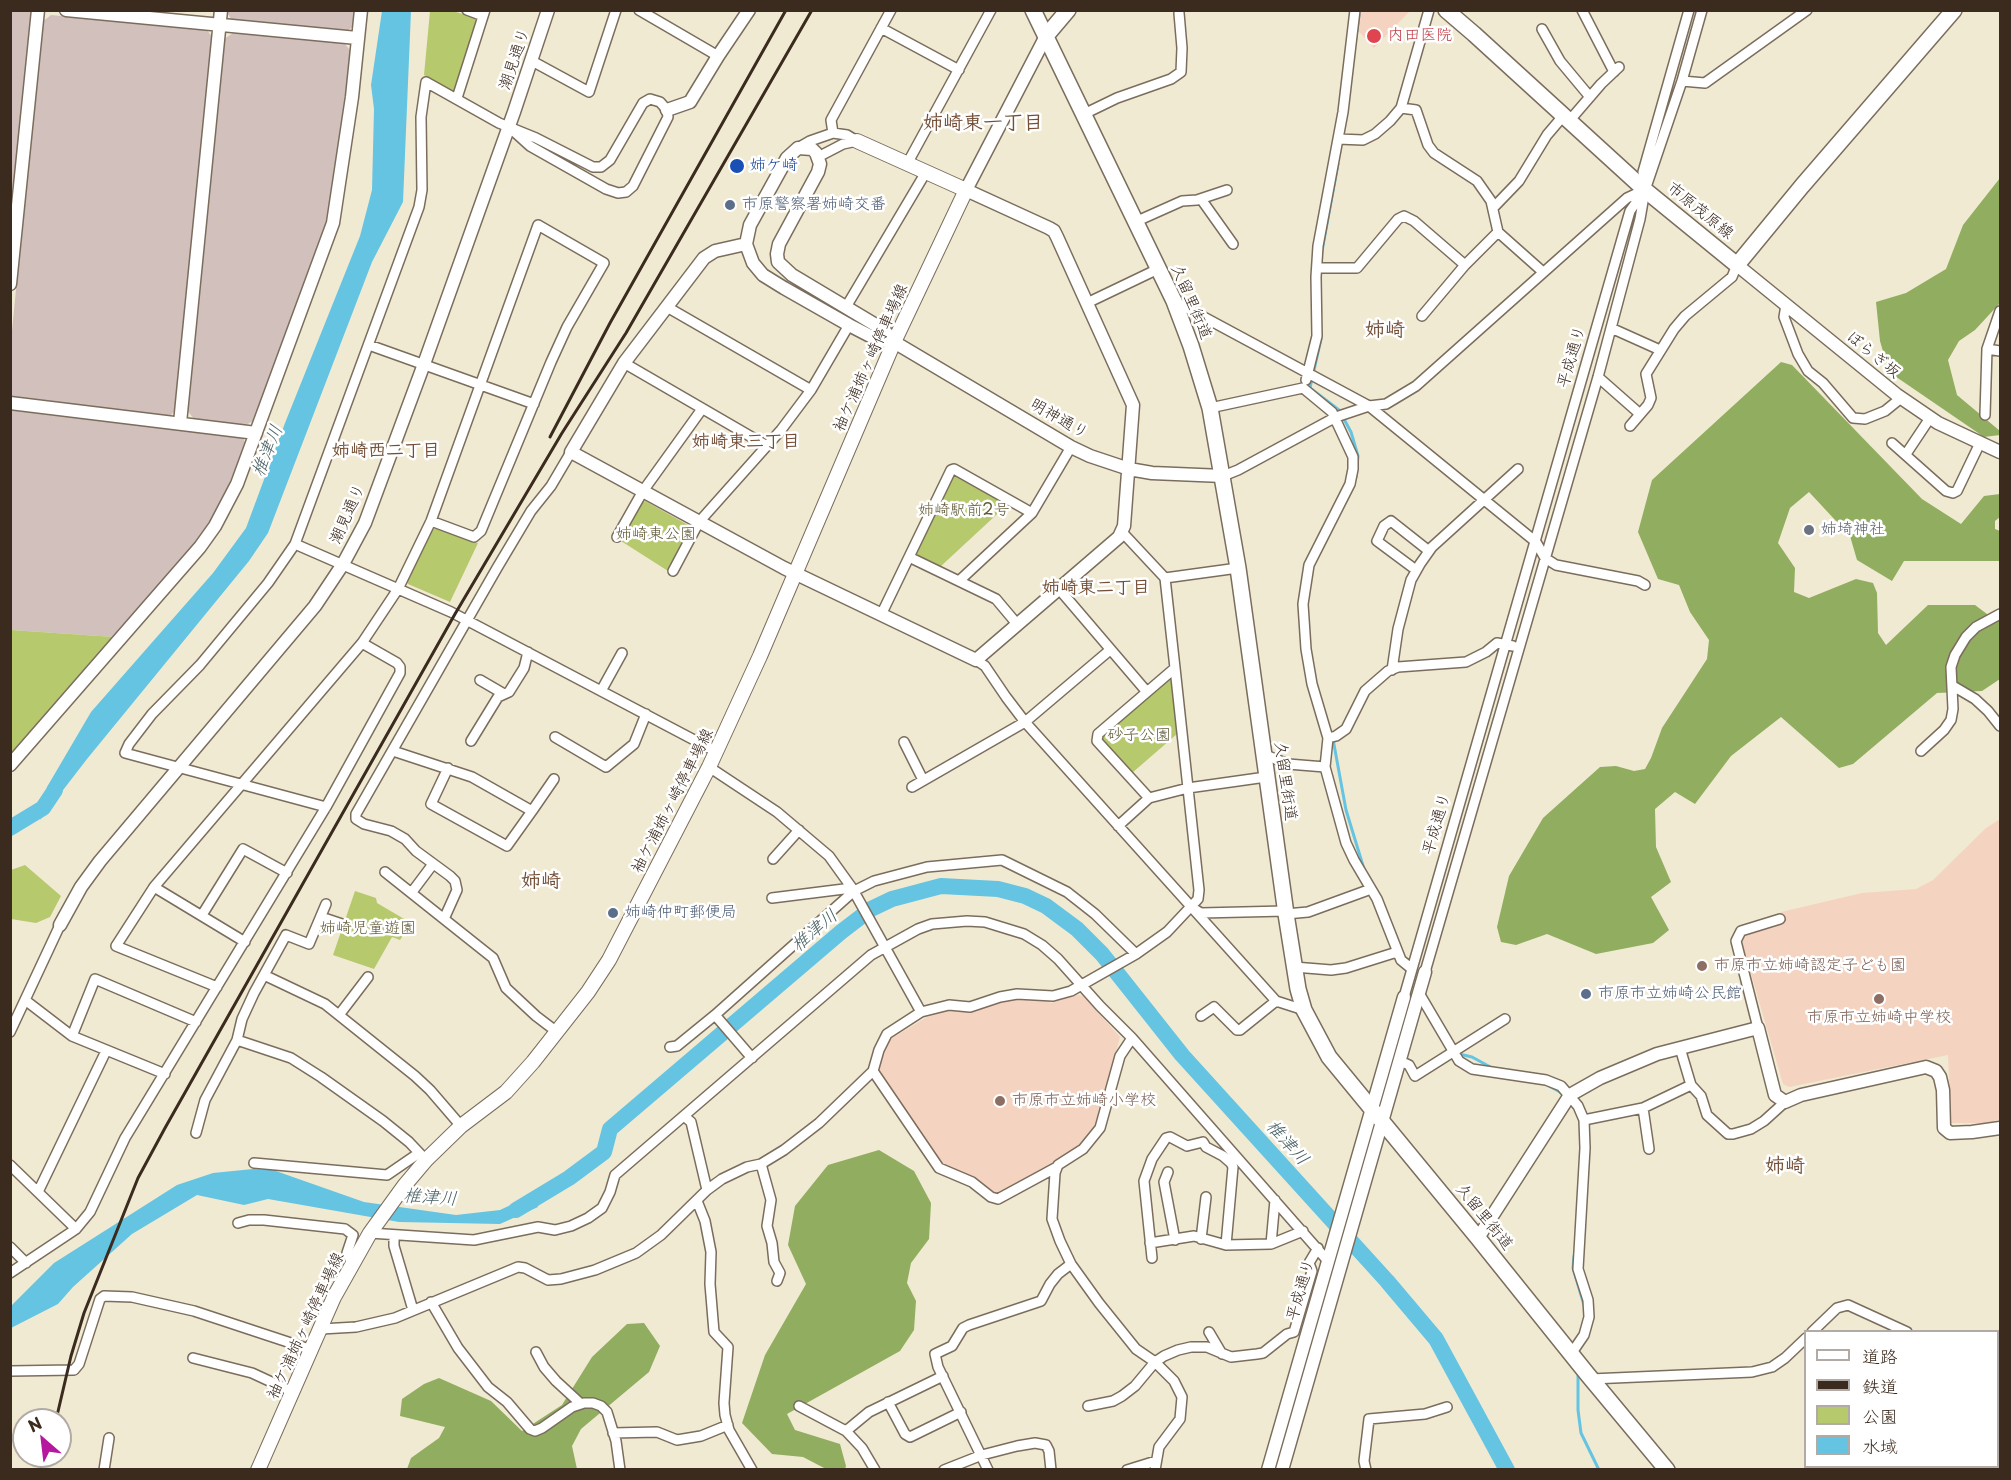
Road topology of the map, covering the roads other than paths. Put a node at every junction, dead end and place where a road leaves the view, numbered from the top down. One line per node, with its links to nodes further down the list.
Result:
1 (38, 10): 61 (street)
2 (66, 10): 24 (street)
3 (221, 10): 24 (street)
4 (361, 10): 28 (street)
5 (467, 10): 21 (street)
6 (548, 10): 30 (street, 潮見通り)
7 (616, 10): 30 (street)
8 (639, 10): 29 (street)
9 (749, 10): 29 (street)
10 (891, 10): 25 (street)
11 (991, 10): 31 (street)
12 (1033, 10): 27 (main road, 久留里街道)
13 (1068, 10): 27 (main road)
14 (1355, 10): 41 (street)
15 (1429, 10): 35 (street)
16 (1446, 10): 38 (main road, 市原茂原線)
17 (1689, 10): 49 (street, 平成通り)
18 (1702, 10): 32 (street, 平成通り)
19 (1807, 10): 32 (street)
20 (1954, 10): 57 (main road, 市原茂原線)
21 (484, 13): 34 (street)
22 (1179, 13): 37 (street)
23 (1585, 13): 33 (street)
24 (220, 26): 28 (street); 93 (street)
25 (881, 28): 31 (street); 40 (street)
26 (1542, 29): 33 (street)
27 (1046, 36): 37 (main road, 久留里街道); 47 (street)
28 (357, 38): 95 (street)
29 (718, 56): 36 (street)
30 (532, 61): 39 (street, 潮見通り)
31 (959, 70): 45 (street)
32 (1682, 81): 49 (street, 平成通り)
33 (1590, 96): 38 (street)
34 (456, 98): 39 (street); 72 (street)
35 (1401, 108): 41 (street); 51 (street)
36 (667, 110): 39 (street); 39 (street)
37 (1084, 114): 52 (main road, 久留里街道)
38 (1567, 118): 49 (main road, 市原茂原線); 51 (street)
39 (509, 127): 77 (street, 潮見通り)
40 (833, 133): 42 (street); 43 (street)
41 (1338, 139): 58 (street)
42 (857, 141): 44 (street); 45 (main road)
43 (798, 148): 44 (street); 54 (street)
44 (818, 157): 66 (street, 明神通り)
45 (907, 164): 46 (main road)
46 (926, 172): 47 (main road); 66 (street)
47 (966, 190): 63 (street); 71 (main road, 袖ケ浦姉ヶ崎停車場線)
48 (1227, 190): 50 (street)
49 (1645, 190): 57 (main road, 市原茂原線); 60 (street); 70 (street, 平成通り); 113 (street, 平成通り)
50 (1201, 199): 52 (street); 55 (street)
51 (1493, 208): 53 (street)
52 (1135, 222): 59 (main road, 久留里街道)
53 (1498, 232): 56 (street); 60 (street)
54 (746, 244): 65 (street); 69 (street, 明神通り)
55 (1233, 244)
56 (1465, 265): 58 (street); 68 (street)
57 (1737, 265): 64 (street, ぼらぎ坂); 74 (street)
58 (1317, 268): 78 (street)
59 (1158, 269): 62 (main road, 久留里街道); 63 (street)
60 (1544, 272): 86 (street)
61 (10, 284)
62 (1174, 301): 78 (street); 87 (main road, 久留里街道)
63 (1087, 303): 103 (street)
64 (1786, 305): 83 (street, ぼらぎ坂); 83 (street)
65 (667, 307): 76 (street); 82 (street)
66 (846, 307): 71 (street, 明神通り)
67 (2001, 311): 73 (street)
68 (1422, 316)
69 (849, 325): 71 (street, 明神通り); 82 (street)
70 (1611, 328): 74 (street); 79 (street, 平成通り)
71 (894, 342): 99 (street, 明神通り); 122 (main road, 袖ケ浦姉ヶ崎停車場線)
72 (369, 345): 77 (street); 114 (street)
73 (1987, 349): 75 (street); 90 (street)
74 (1660, 351): 89 (street)
75 (2001, 351)
76 (624, 363): 88 (street); 100 (street)
77 (424, 364): 80 (street); 118 (street, 潮見通り)
78 (1307, 374): 81 (street); 86 (street)
79 (1598, 377): 89 (street); 117 (street, 平成通り)
80 (479, 384): 85 (street); 85 (street); 109 (street)
81 (1303, 388): 87 (street); 91 (street)
82 (811, 390): 98 (street)
83 (1901, 398): 92 (street, ぼらぎ坂)
84 (10, 403): 93 (street)
85 (534, 404): 109 (street)
86 (1369, 406): 91 (street); 107 (street)
87 (1210, 408): 105 (main road, 久留里街道)
88 (702, 409): 98 (street); 106 (street)
89 (1640, 414): 94 (street)
90 (1985, 416)
91 (1336, 417): 105 (street); 150 (street)
92 (1930, 418): 97 (street, ぼらぎ坂); 102 (street)
93 (180, 423): 95 (street)
94 (1630, 426)
95 (255, 434): 157 (street)
96 (1892, 443): 102 (street)
97 (1980, 443): 101 (street, ぼらぎ坂); 102 (street)
98 (767, 446): 110 (street)
99 (1071, 447): 103 (street, 明神通り); 108 (street)
100 (571, 452): 106 (street); 130 (street)
101 (2001, 452)
102 (1906, 454)
103 (1129, 469): 105 (street, 明神通り); 111 (street)
104 (1518, 469): 107 (street)
105 (1223, 476): 119 (main road, 久留里街道)
106 (643, 491): 110 (street); 112 (street)
107 (1485, 500): 113 (street); 115 (street)
108 (1032, 513): 116 (street); 124 (street)
109 (431, 521): 126 (street)
110 (699, 522): 121 (street); 122 (street)
111 (1122, 532): 123 (street); 127 (street)
112 (617, 537)
113 (1536, 542): 117 (street); 133 (street, 平成通り)
114 (295, 544): 118 (street); 160 (street)
115 (1429, 551): 120 (street); 120 (street)
116 (909, 557): 124 (street); 129 (street)
117 (1545, 558): 125 (street); 134 (street, 平成通り)
118 (343, 564): 126 (street); 160 (street, 潮見通り)
119 (1238, 568): 123 (street); 156 (main road, 久留里街道)
120 (1416, 570): 140 (street)
121 (673, 572)
122 (796, 574): 129 (street); 154 (main road, 袖ケ浦姉ヶ崎停車場線)
123 (1165, 578): 139 (street)
124 (958, 581): 131 (street)
125 (1645, 585)
126 (398, 589): 130 (street); 132 (street)
127 (1059, 589): 131 (street); 135 (street)
128 (2001, 614): 142 (street)
129 (881, 615): 138 (street)
130 (467, 620): 136 (street); 153 (street)
131 (1017, 624): 138 (street)
132 (362, 643): 164 (street); 169 (street)
133 (1507, 644): 134 (street); 140 (street); 196 (street, 平成通り)
134 (1520, 648): 196 (street, 平成通り)
135 (1110, 650): 144 (street); 147 (street)
136 (528, 652): 143 (street); 145 (street)
137 (622, 653): 143 (street)
138 (976, 660): 147 (street)
139 (1175, 668): 144 (street); 167 (street)
140 (1392, 670): 150 (street)
141 (480, 680): 145 (street)
142 (1953, 686): 148 (street); 155 (street)
143 (602, 691): 146 (street)
144 (1147, 692): 168 (street)
145 (504, 694): 151 (street)
146 (646, 714): 149 (street); 154 (street)
147 (1025, 722): 163 (street); 171 (street)
148 (2001, 726)
149 (555, 737)
150 (1328, 738): 159 (street)
151 (471, 741)
152 (904, 742): 163 (street)
153 (393, 751): 161 (street); 174 (street)
154 (717, 752): 158 (main road, 袖ケ浦姉ヶ崎停車場線)
155 (1921, 752)
156 (1263, 754): 159 (street); 162 (main road, 久留里街道)
157 (10, 765)
158 (709, 767): 172 (street); 214 (main road, 袖ケ浦姉ヶ崎停車場線)
159 (1325, 767): 178 (street)
160 (178, 768): 164 (street); 190 (street, 潮見通り)
161 (448, 768): 170 (street); 170 (street)
162 (1266, 777): 167 (street); 184 (main road, 久留里街道)
163 (923, 780): 166 (street)
164 (241, 784): 169 (street); 177 (street)
165 (553, 785): 170 (street)
166 (912, 787)
167 (1188, 788): 168 (street); 183 (street)
168 (1149, 798): 171 (street)
169 (326, 807): 176 (street)
170 (532, 811)
171 (1118, 826): 183 (street)
172 (799, 830): 173 (street); 179 (street)
173 (772, 859)
174 (433, 864): 180 (street); 187 (street)
175 (385, 872): 180 (street)
176 (287, 873): 185 (street); 191 (street)
177 (154, 887): 185 (street); 200 (street)
178 (1371, 889): 184 (street); 193 (street)
179 (853, 890): 181 (street); 192 (street); 194 (street); 208 (street)
180 (411, 892): 187 (street)
181 (772, 898)
182 (326, 904): 186 (street)
183 (1192, 907): 184 (street); 194 (street); 204 (street)
184 (1285, 913): 195 (main road, 久留里街道)
185 (202, 915): 191 (street)
186 (321, 917): 189 (street); 197 (street)
187 (444, 919): 214 (street)
188 (1780, 919): 212 (street)
189 (342, 924)
190 (60, 925): 203 (street)
191 (245, 942): 200 (street)
192 (885, 947): 199 (street); 206 (street); 222 (street)
193 (1397, 952): 195 (street); 196 (street)
194 (1136, 954): 199 (street)
195 (1294, 967): 205 (main road, 久留里街道)
196 (1418, 971): 201 (street, 平成通り); 202 (street, 平成通り)
197 (264, 975): 207 (street); 217 (street)
198 (368, 977): 207 (street)
199 (1082, 986): 206 (street); 216 (street)
200 (217, 987): 211 (street)
201 (1419, 993): 221 (street); 223 (street, 平成通り)
202 (1404, 998): 229 (street, 平成通り)
203 (25, 1000): 213 (street); 215 (street)
204 (1276, 1001): 205 (street); 209 (street)
205 (1304, 1010): 229 (main road, 久留里街道)
206 (921, 1012): 224 (street)
207 (339, 1015): 234 (street)
208 (715, 1015): 218 (street); 222 (street)
209 (1201, 1016)
210 (1505, 1019): 221 (street)
211 (196, 1022): 215 (street); 225 (street)
212 (1758, 1028): 219 (street); 228 (street)
213 (10, 1032)
214 (557, 1032): 234 (main road, 袖ケ浦姉ヶ崎停車場線)
215 (72, 1036): 220 (street)
216 (1132, 1038): 235 (street); 244 (street)
217 (237, 1040): 237 (street); 240 (street)
218 (670, 1047)
219 (1680, 1048): 226 (street); 227 (street)
220 (106, 1051): 225 (street); 247 (street)
221 (1453, 1052): 223 (street); 227 (street)
222 (752, 1058): 231 (street)
223 (1400, 1061): 233 (street, 平成通り)
224 (873, 1071): 242 (street); 244 (street)
225 (165, 1074): 252 (street)
226 (1691, 1085): 228 (street); 230 (street)
227 (1570, 1095): 232 (street); 256 (street)
228 (1785, 1102): 236 (street)
229 (1372, 1108): 233 (main road, 久留里街道); 264 (street, 平成通り)
230 (1642, 1108): 232 (street); 239 (street)
231 (684, 1116): 246 (street); 255 (street)
232 (1584, 1120): 281 (street)
233 (1382, 1121): 256 (main road, 久留里街道); 310 (street, 平成通り)
234 (461, 1126): 240 (main road, 袖ケ浦姉ヶ崎停車場線)
235 (1212, 1128): 238 (street); 249 (street)
236 (2001, 1128)
237 (196, 1133)
238 (1203, 1142): 259 (street); 261 (street)
239 (1649, 1149)
240 (422, 1156): 241 (street); 254 (main road, 袖ケ浦姉ヶ崎停車場線)
241 (254, 1162)
242 (761, 1164): 246 (street); 270 (street)
243 (10, 1165): 247 (street)
244 (1058, 1167): 268 (street)
245 (1168, 1172): 258 (street)
246 (707, 1190): 250 (street)
247 (38, 1192): 252 (street)
248 (1206, 1197): 257 (street)
249 (1275, 1200): 253 (street); 260 (street)
250 (697, 1201): 271 (street); 294 (street)
251 (238, 1223): 267 (street)
252 (76, 1229): 266 (street)
253 (1303, 1231): 260 (street); 263 (street)
254 (370, 1233): 255 (street); 267 (main road, 袖ケ浦姉ヶ崎停車場線)
255 (394, 1235): 272 (street)
256 (1479, 1238): 281 (main road, 久留里街道)
257 (1201, 1239): 258 (street); 261 (street)
258 (1175, 1240): 259 (street)
259 (1150, 1244): 265 (street)
260 (1272, 1244): 261 (street)
261 (1226, 1245)
262 (10, 1247): 266 (street)
263 (1318, 1248): 264 (street); 280 (street)
264 (1328, 1257): 309 (street, 平成通り)
265 (1152, 1258)
266 (26, 1263): 269 (street)
267 (352, 1263): 273 (main road, 袖ケ浦姉ヶ崎停車場線)
268 (1071, 1264): 283 (street); 285 (street)
269 (10, 1273)
270 (777, 1281)
271 (431, 1302): 272 (street); 289 (street)
272 (413, 1310): 273 (street)
273 (321, 1329): 278 (main road, 袖ケ浦姉ヶ崎停車場線)
274 (1814, 1330): 275 (street)
275 (1903, 1330)
276 (1209, 1332): 280 (street)
277 (1804, 1340): 286 (street)
278 (312, 1350): 284 (street); 287 (main road, 袖ケ浦姉ヶ崎停車場線)
279 (536, 1352): 289 (street)
280 (1222, 1354): 283 (street)
281 (1571, 1354): 286 (main road, 久留里街道)
282 (193, 1358): 287 (street)
283 (1155, 1362): 291 (street); 299 (street)
284 (10, 1371)
285 (943, 1376): 288 (street); 293 (street)
286 (1591, 1379): 312 (main road, 久留里街道)
287 (293, 1392): 301 (main road, 袖ケ浦姉ヶ崎停車場線)
288 (888, 1402): 293 (street); 295 (street)
289 (581, 1404): 296 (street)
290 (799, 1406): 295 (street)
291 (1088, 1406)
292 (1447, 1407): 311 (street)
293 (961, 1412): 298 (street)
294 (728, 1425): 296 (street); 303 (street)
295 (846, 1431): 304 (street)
296 (614, 1433): 302 (street)
297 (109, 1438): 300 (street)
298 (982, 1455): 305 (street); 306 (street); 307 (street)
299 (1155, 1465): 308 (street)
300 (104, 1470)
301 (258, 1470)
302 (620, 1470)
303 (752, 1470)
304 (874, 1470)
305 (944, 1470)
306 (988, 1470)
307 (1051, 1470)
308 (1127, 1470)
309 (1268, 1470)
310 (1281, 1470)
311 (1366, 1470)
312 (1667, 1470)

